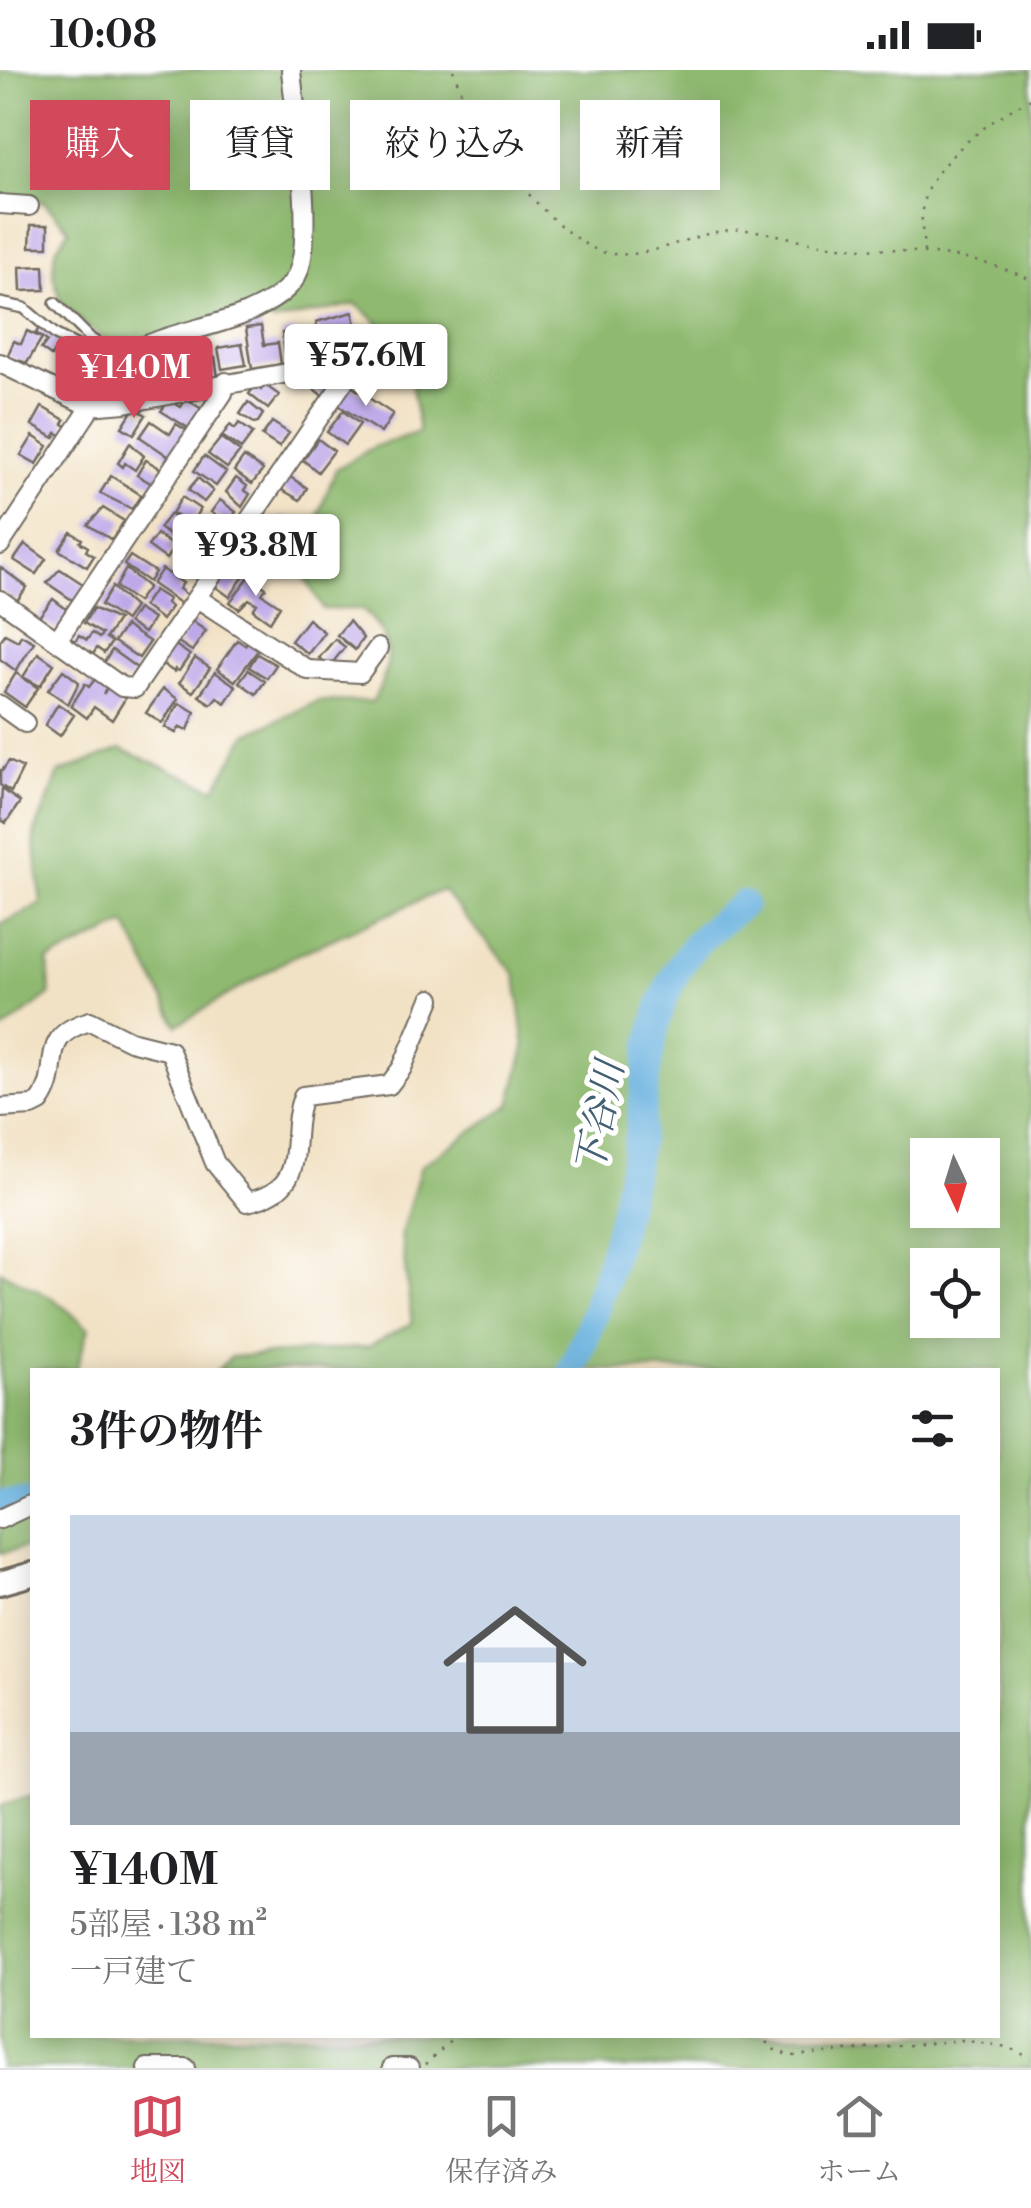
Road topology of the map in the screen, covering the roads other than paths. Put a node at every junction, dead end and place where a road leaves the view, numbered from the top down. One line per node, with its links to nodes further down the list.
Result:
1 (291, 70): 7 (street)
2 (0, 204): 3 (street)
3 (29, 206)
4 (0, 303): 7 (lane)
5 (55, 303): 7 (lane)
6 (0, 363): 9 (street)
7 (119, 363): 9 (street)
8 (226, 382): 9 (street); 11 (street); 13 (street)
9 (89, 406): 10 (street)
10 (0, 543)
11 (198, 598): 13 (street); 14 (street)
12 (0, 600): 13 (street)
13 (58, 639)
14 (378, 648)
15 (0, 705): 16 (street)
16 (25, 723)
17 (431, 999): 18 (street)
18 (0, 1108)
19 (30, 1505): 20 (street)
20 (0, 1519)
21 (30, 1575): 22 (street)
22 (0, 1583)
23 (148, 2068): 24 (street)
24 (186, 2068)
25 (392, 2068): 26 (street)
26 (409, 2068)

